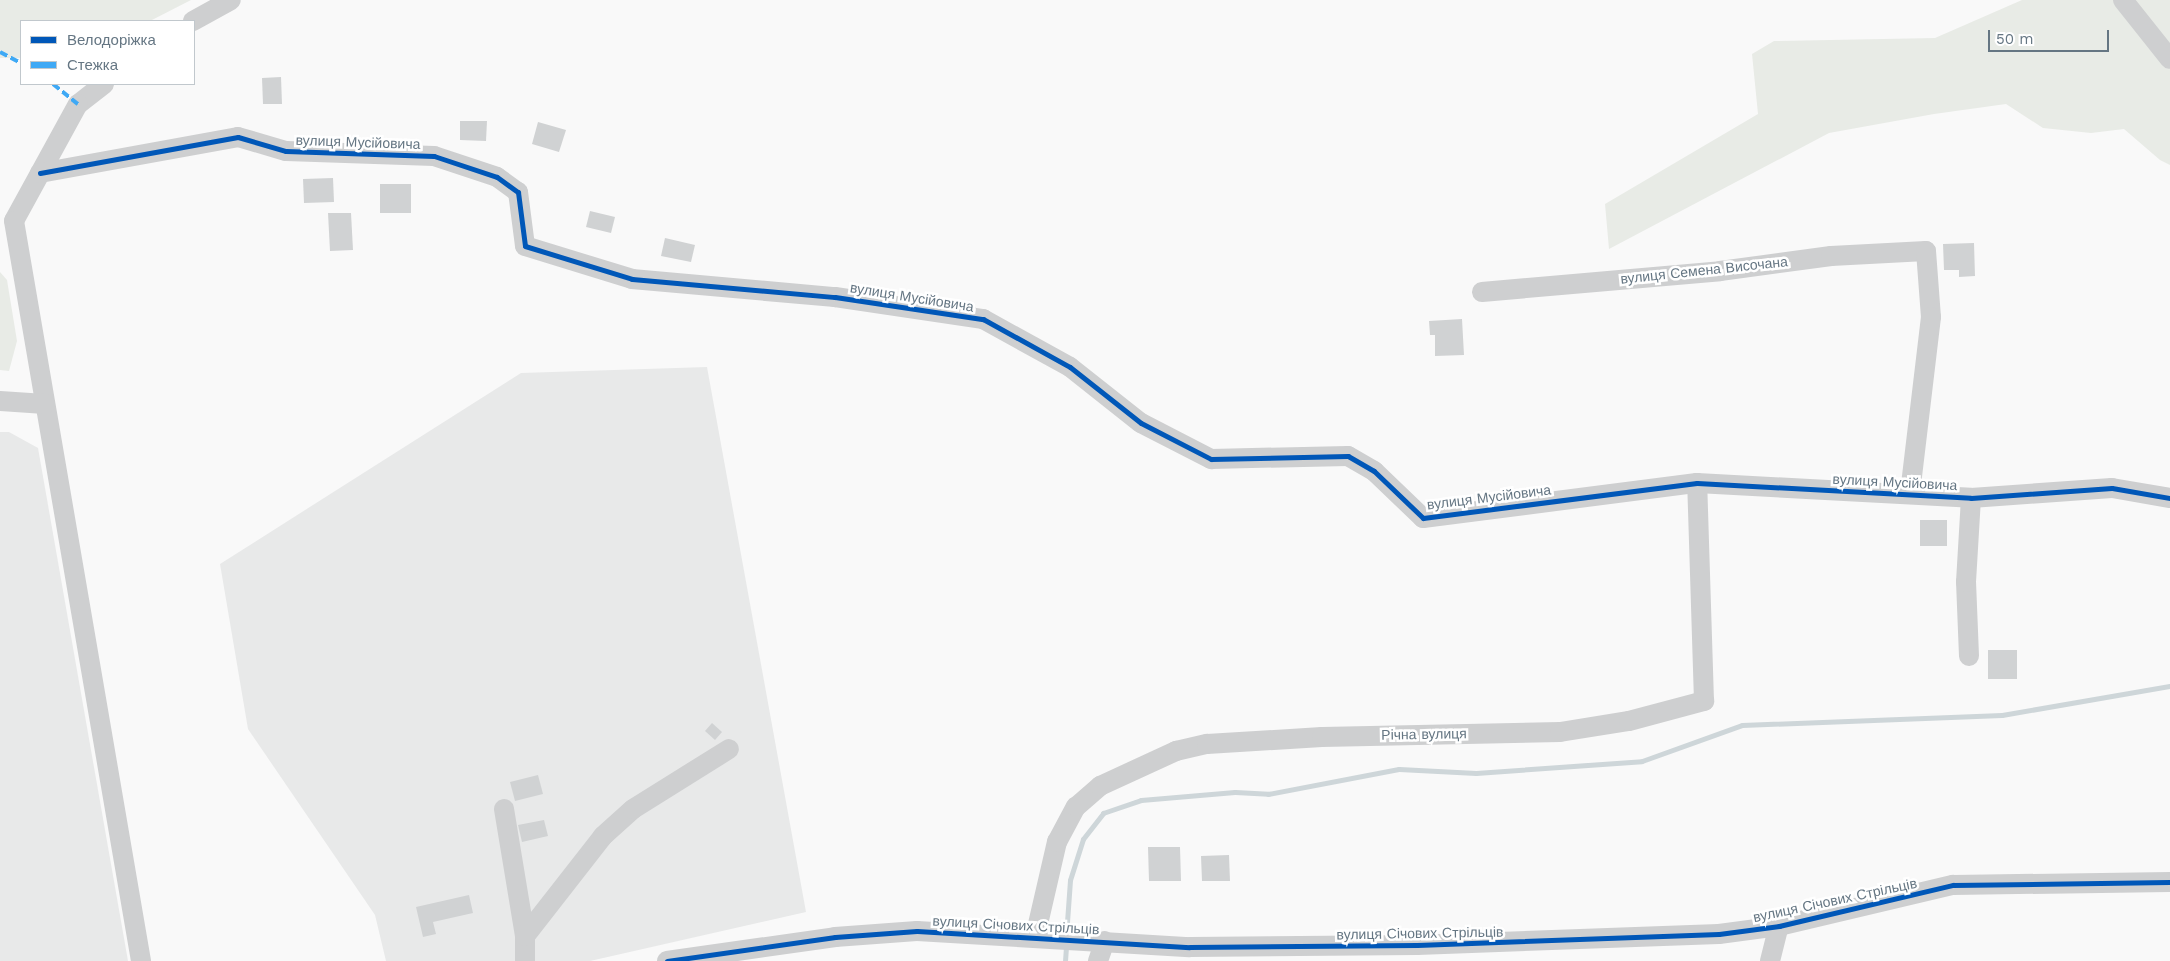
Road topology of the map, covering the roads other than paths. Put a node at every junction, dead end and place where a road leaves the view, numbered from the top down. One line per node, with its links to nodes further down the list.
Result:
1 (232, 0): 3 (street)
2 (2123, 0): 4 (street)
3 (195, 20)
4 (2170, 59)
5 (103, 85): 6 (street)
6 (40, 173): 7 (street); 11 (street, вулиця Мусійовича)
7 (7, 223): 10 (street)
8 (1482, 292): 12 (street, вулиця Семена Височана)
9 (0, 401): 10 (street)
10 (45, 404): 23 (street)
11 (1698, 483): 12 (street, вулиця Мусійовича); 21 (street, Річна вулиця)
12 (1910, 493): 13 (street, вулиця Мусійовича)
13 (1971, 498): 14 (street, вулиця Мусійовича); 15 (street)
14 (2170, 498)
15 (1968, 656)
16 (729, 749): 20 (street)
17 (504, 809): 20 (street)
18 (2170, 882): 19 (street, вулиця Січових Стрільців)
19 (1778, 926): 22 (street, вулиця Січових Стрільців); 27 (street)
20 (525, 936): 24 (street)
21 (1044, 938): 22 (street, вулиця Січових Стрільців); 25 (street, вулиця Січових Стрільців)
22 (1105, 941): 26 (street)
23 (141, 961)
24 (526, 961)
25 (667, 961)
26 (1098, 961)
27 (1770, 961)

